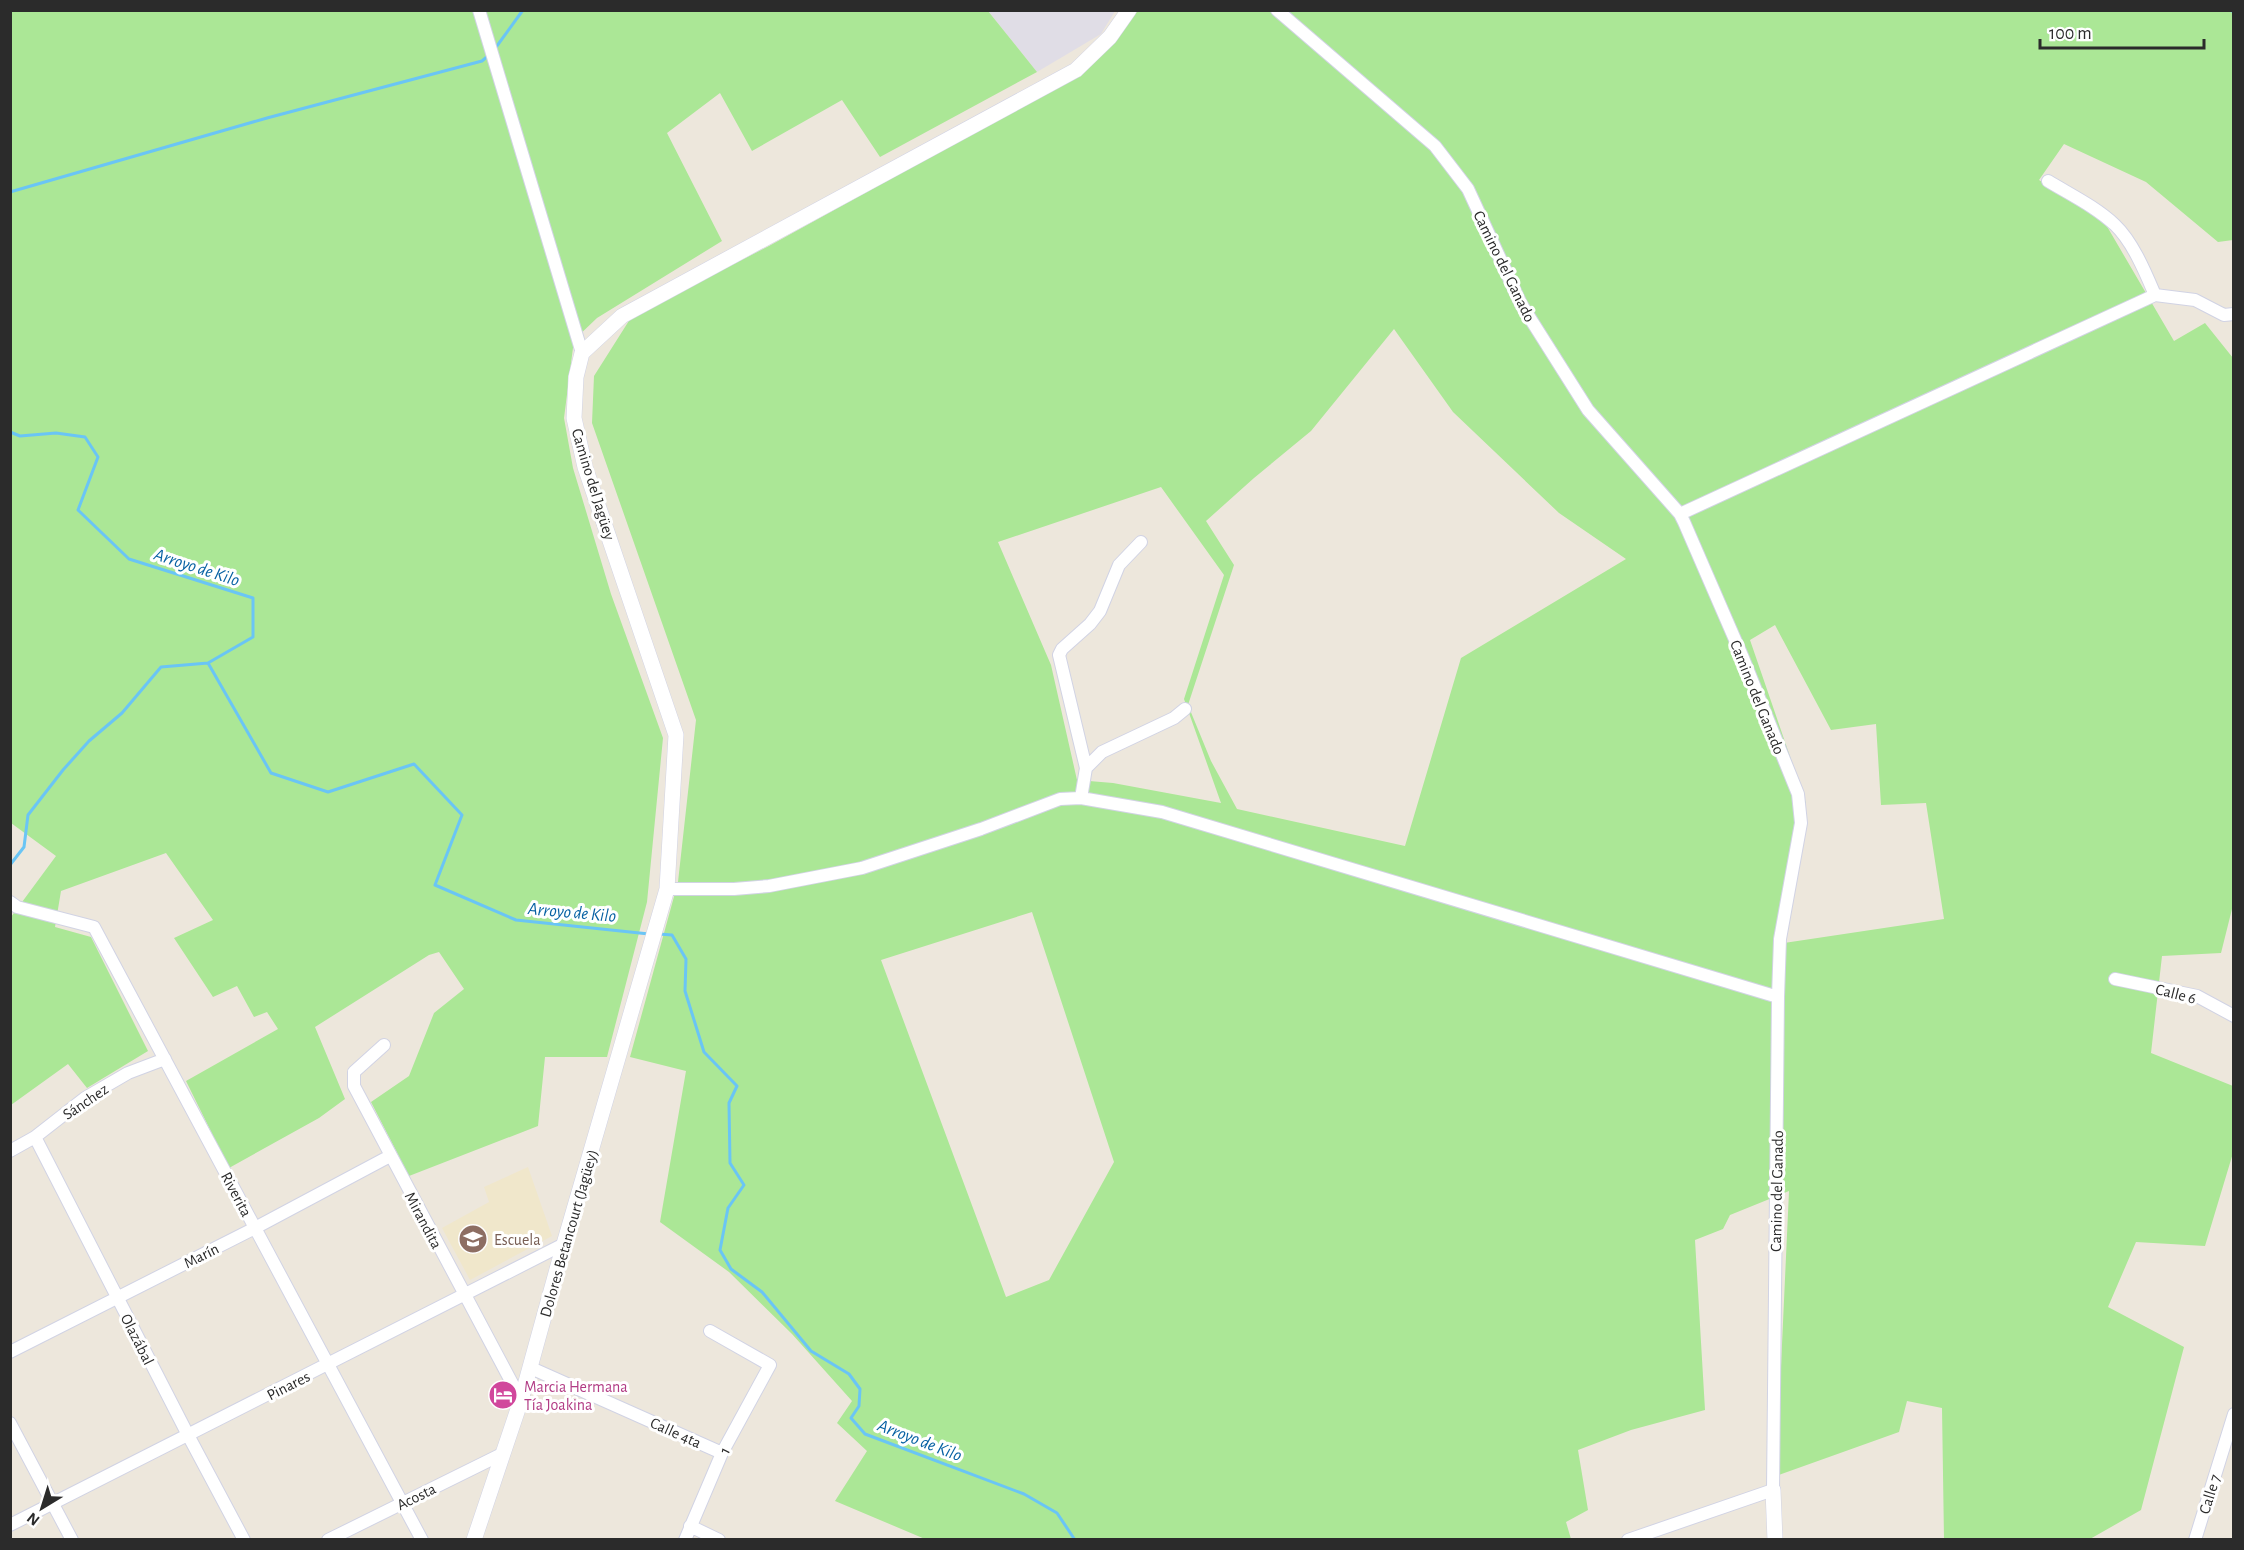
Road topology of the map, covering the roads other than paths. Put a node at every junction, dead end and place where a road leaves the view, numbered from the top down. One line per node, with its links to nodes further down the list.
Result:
1 (479, 10): 7 (street, Camino del Jagüey)
2 (1129, 10): 7 (street)
3 (1277, 10): 8 (street, Camino del Ganado)
4 (2048, 181): 5 (street)
5 (2155, 296): 6 (street); 8 (street)
6 (2234, 314)
7 (582, 353): 13 (street, Camino del Jagüey)
8 (1680, 514): 17 (street, Camino del Ganado)
9 (1141, 542): 11 (street)
10 (1185, 709): 11 (street)
11 (1086, 768): 12 (street)
12 (1081, 798): 13 (street); 17 (street)
13 (667, 889): 15 (street, Camino del Jagüey)
14 (10, 902): 20 (street, Riverita)
15 (657, 926): 25 (street, Dolores Betancourt (Jagüey))
16 (2115, 980): 18 (street, Calle 6)
17 (1778, 997): 38 (street, Camino del Ganado)
18 (2234, 1016)
19 (384, 1045): 23 (street, Mirandita)
20 (165, 1059): 21 (street, Sánchez); 24 (street, Riverita)
21 (35, 1137): 22 (street, Sánchez); 27 (street, Olazábal)
22 (10, 1151)
23 (390, 1156): 24 (street, Marín); 26 (street, Mirandita)
24 (255, 1228): 27 (street, Marín); 30 (street, Riverita)
25 (564, 1244): 26 (street, Pinares); 31 (street, Dolores Betancourt (Jagüey))
26 (464, 1294): 30 (street, Pinares); 32 (street, Mirandita)
27 (117, 1297): 29 (street, Marín); 35 (street, Olazábal)
28 (710, 1331): 37 (street, 1)
29 (10, 1352)
30 (329, 1364): 35 (street, Pinares); 39 (street, Riverita)
31 (531, 1368): 32 (street, Dolores Betancourt (Jagüey)); 37 (street, Calle 4ta)
32 (521, 1400): 36 (street, Dolores Betancourt (Jagüey))
33 (2234, 1414): 52 (street, Calle 7)
34 (10, 1423): 40 (street)
35 (188, 1435): 40 (street, Pinares); 44 (street, Olazábal)
36 (504, 1453): 39 (street, Acosta); 47 (street, Dolores Betancourt (Jagüey))
37 (722, 1453): 42 (street, 1)
38 (1773, 1490): 50 (street); 51 (street, Camino del Ganado)
39 (403, 1502): 45 (street, Acosta); 46 (street, Riverita)
40 (53, 1503): 41 (street, Pinares); 43 (street)
41 (10, 1525)
42 (690, 1526): 48 (street, 1); 49 (street)
43 (72, 1539)
44 (244, 1539)
45 (328, 1539)
46 (422, 1539)
47 (474, 1539)
48 (685, 1539)
49 (719, 1539)
50 (1628, 1539)
51 (1775, 1539)
52 (2195, 1539)

